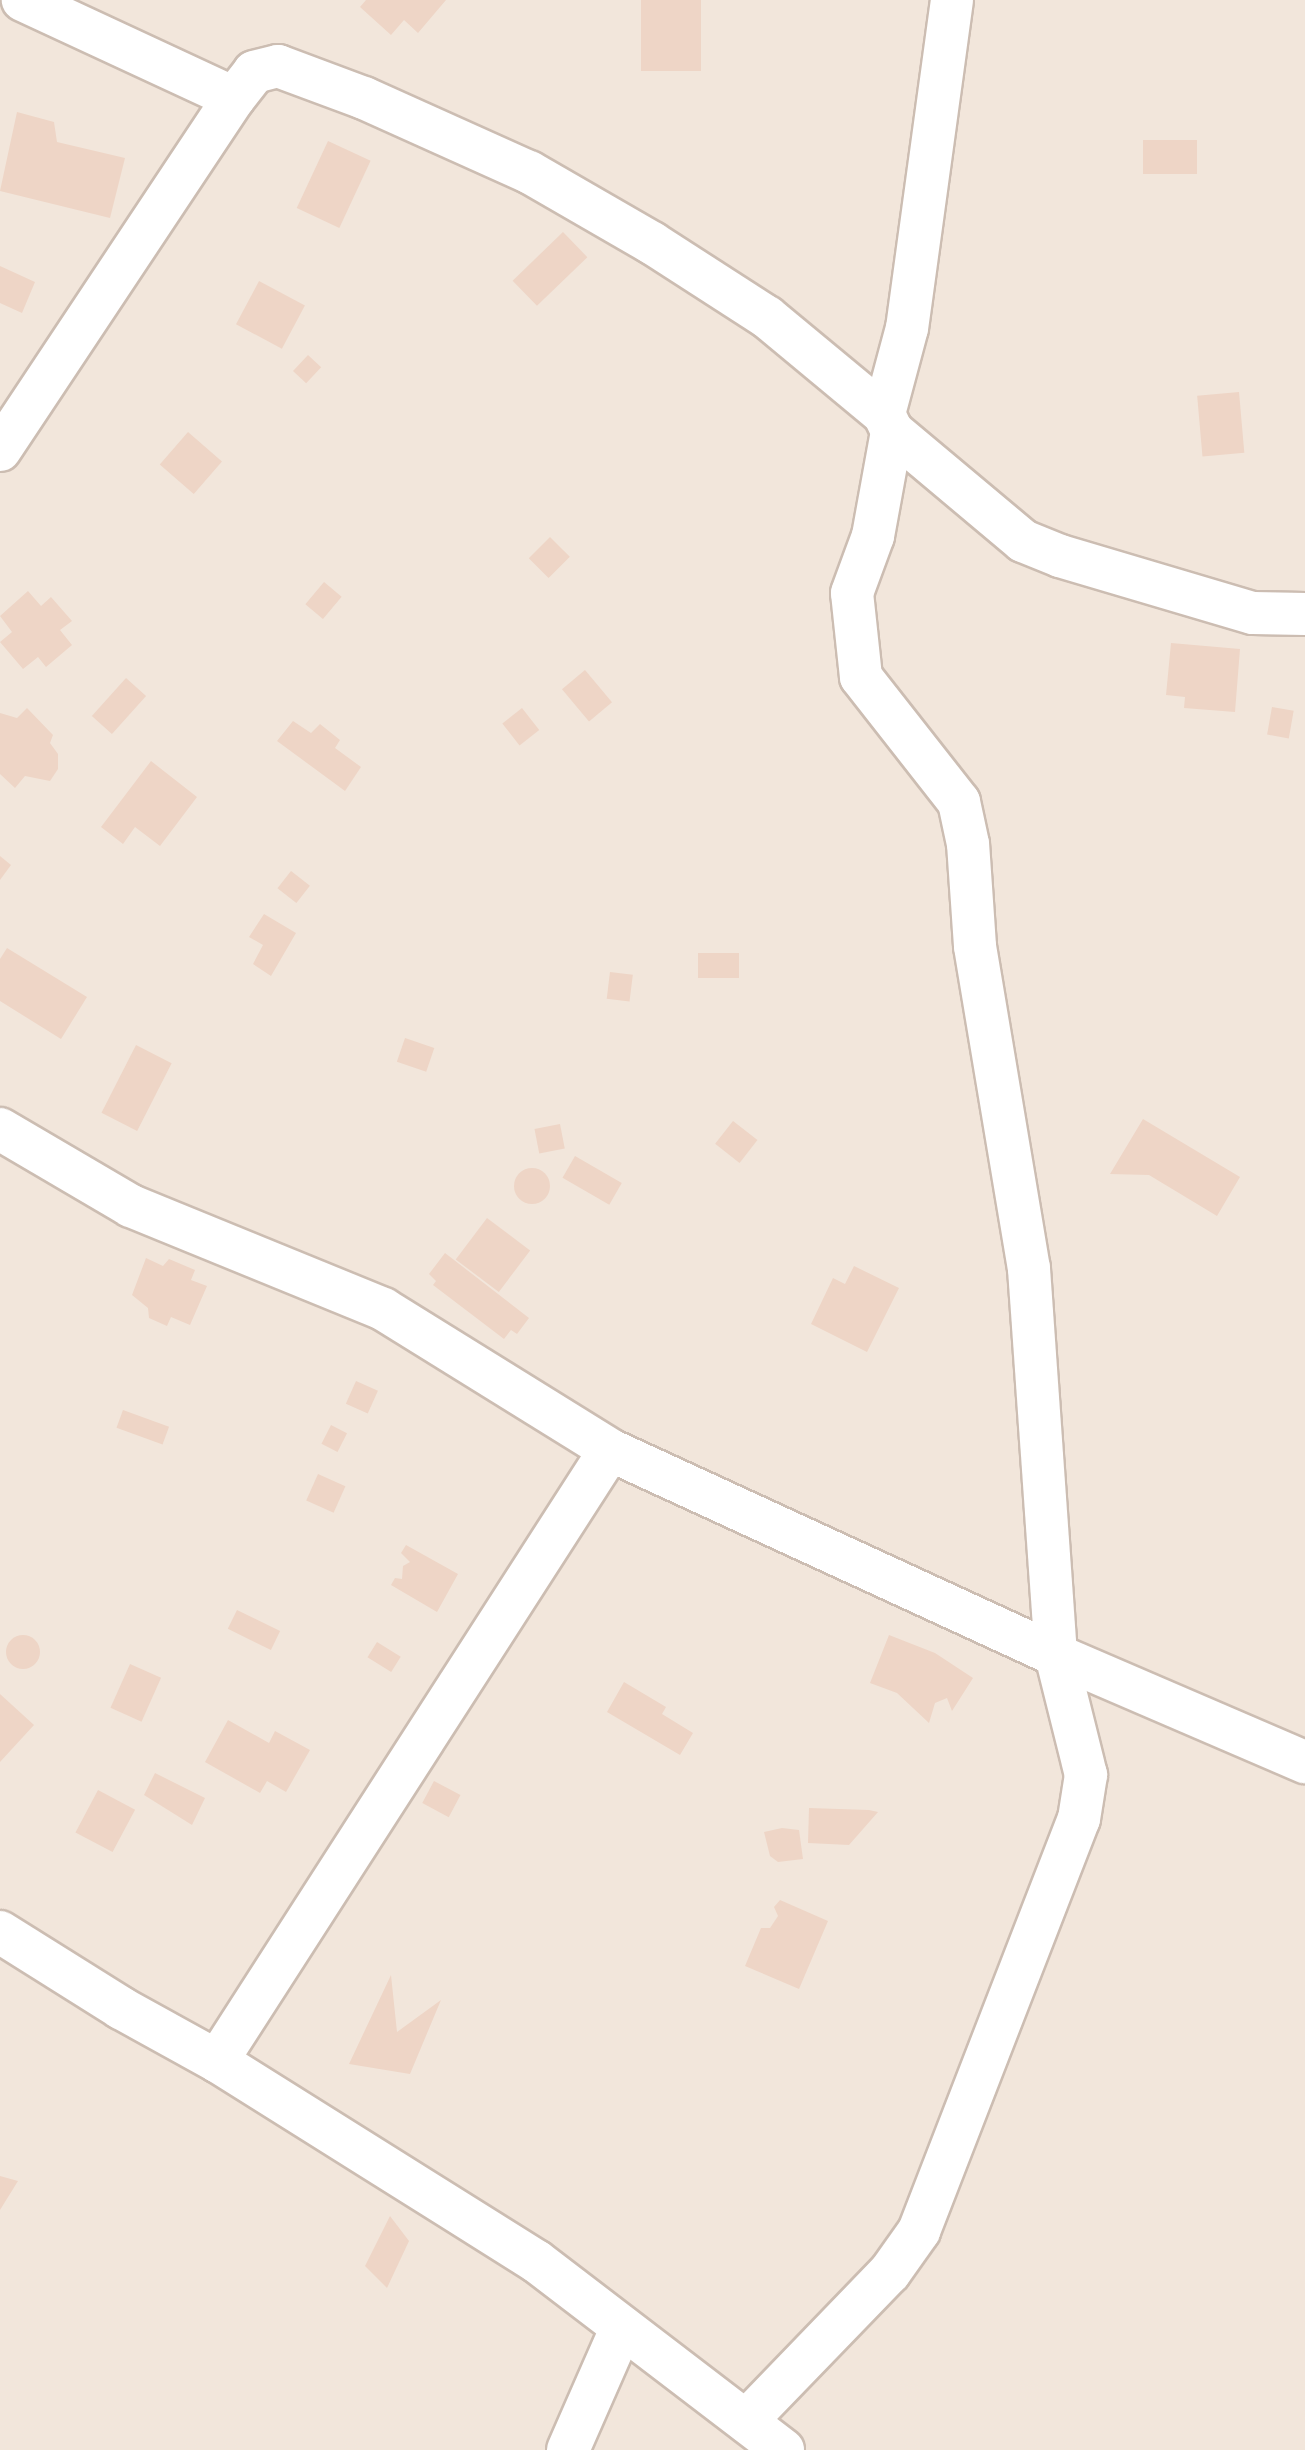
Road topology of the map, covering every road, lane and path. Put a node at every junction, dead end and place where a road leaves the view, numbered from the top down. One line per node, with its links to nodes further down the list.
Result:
1 (23, 0): 3 (street)
2 (952, 0): 4 (street)
3 (234, 98): 4 (street); 5 (street)
4 (888, 423): 6 (street); 9 (street)
5 (0, 450)
6 (1305, 614)
7 (0, 1130): 8 (street)
8 (610, 1450): 9 (street); 12 (street)
9 (1056, 1655): 10 (street); 14 (street)
10 (1305, 1762)
11 (0, 1932): 12 (street)
12 (217, 2061): 13 (street)
13 (622, 2327): 14 (street); 15 (street)
14 (746, 2421): 16 (street)
15 (568, 2450)
16 (784, 2450)

